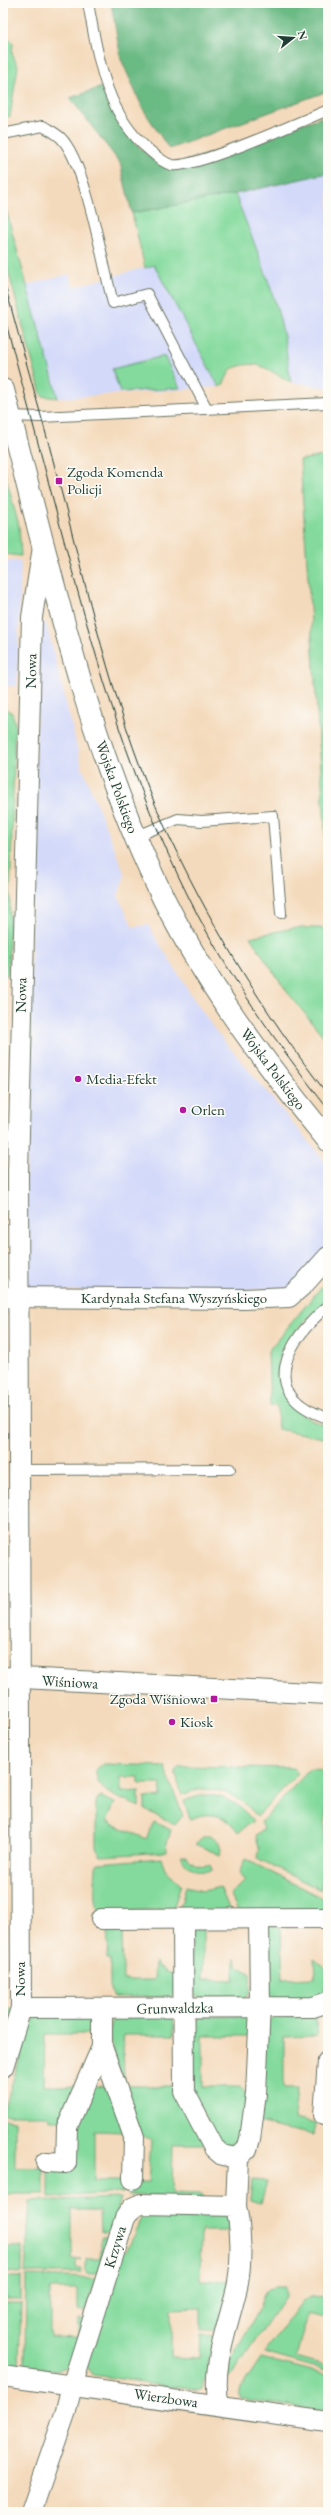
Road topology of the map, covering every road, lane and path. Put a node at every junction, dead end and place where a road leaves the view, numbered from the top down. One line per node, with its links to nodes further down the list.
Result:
1 (88, 3): 2 (lane)
2 (328, 110)
3 (3, 134): 6 (lane)
4 (3, 390): 7 (street, Wojska Polskiego)
5 (328, 402): 6 (lane)
6 (207, 409): 7 (lane)
7 (7, 416): 8 (street, Wojska Polskiego)
8 (44, 545): 9 (street, Wojska Polskiego); 11 (street, Nowa)
9 (135, 837): 10 (lane); 12 (street, Wojska Polskiego)
10 (281, 913)
11 (11, 1078): 14 (street, Nowa)
12 (328, 1140)
13 (328, 1257): 14 (street, Kardynała Stefana Wyszyńskiego)
14 (11, 1297): 18 (street, Nowa)
15 (328, 1306): 16 (lane)
16 (328, 1418)
17 (230, 1469): 18 (lane)
18 (11, 1470): 19 (street, Nowa)
19 (11, 1678): 20 (street, Wiśniowa); 27 (street, Nowa)
20 (328, 1694)
21 (328, 1918): 23 (street)
22 (183, 1919): 23 (street); 24 (street); 29 (street)
23 (259, 1919): 26 (street)
24 (101, 1920)
25 (328, 2002): 26 (street, Grunwaldzka)
26 (260, 2006): 29 (street, Grunwaldzka); 34 (street)
27 (21, 2008): 28 (street, Grunwaldzka); 32 (street, Nowa)
28 (102, 2008): 29 (street, Grunwaldzka); 30 (street)
29 (185, 2008): 34 (street)
30 (102, 2047): 35 (street); 36 (street)
31 (328, 2061): 33 (street)
32 (3, 2067)
33 (324, 2115)
34 (238, 2158): 37 (street)
35 (46, 2162)
36 (133, 2179)
37 (236, 2206): 39 (street, Krzywa); 40 (street)
38 (3, 2376): 39 (street, Wierzbowa)
39 (72, 2386): 40 (street, Wierzbowa); 42 (street, Krzywa)
40 (220, 2405): 41 (street, Wierzbowa)
41 (328, 2422)
42 (32, 2512)

